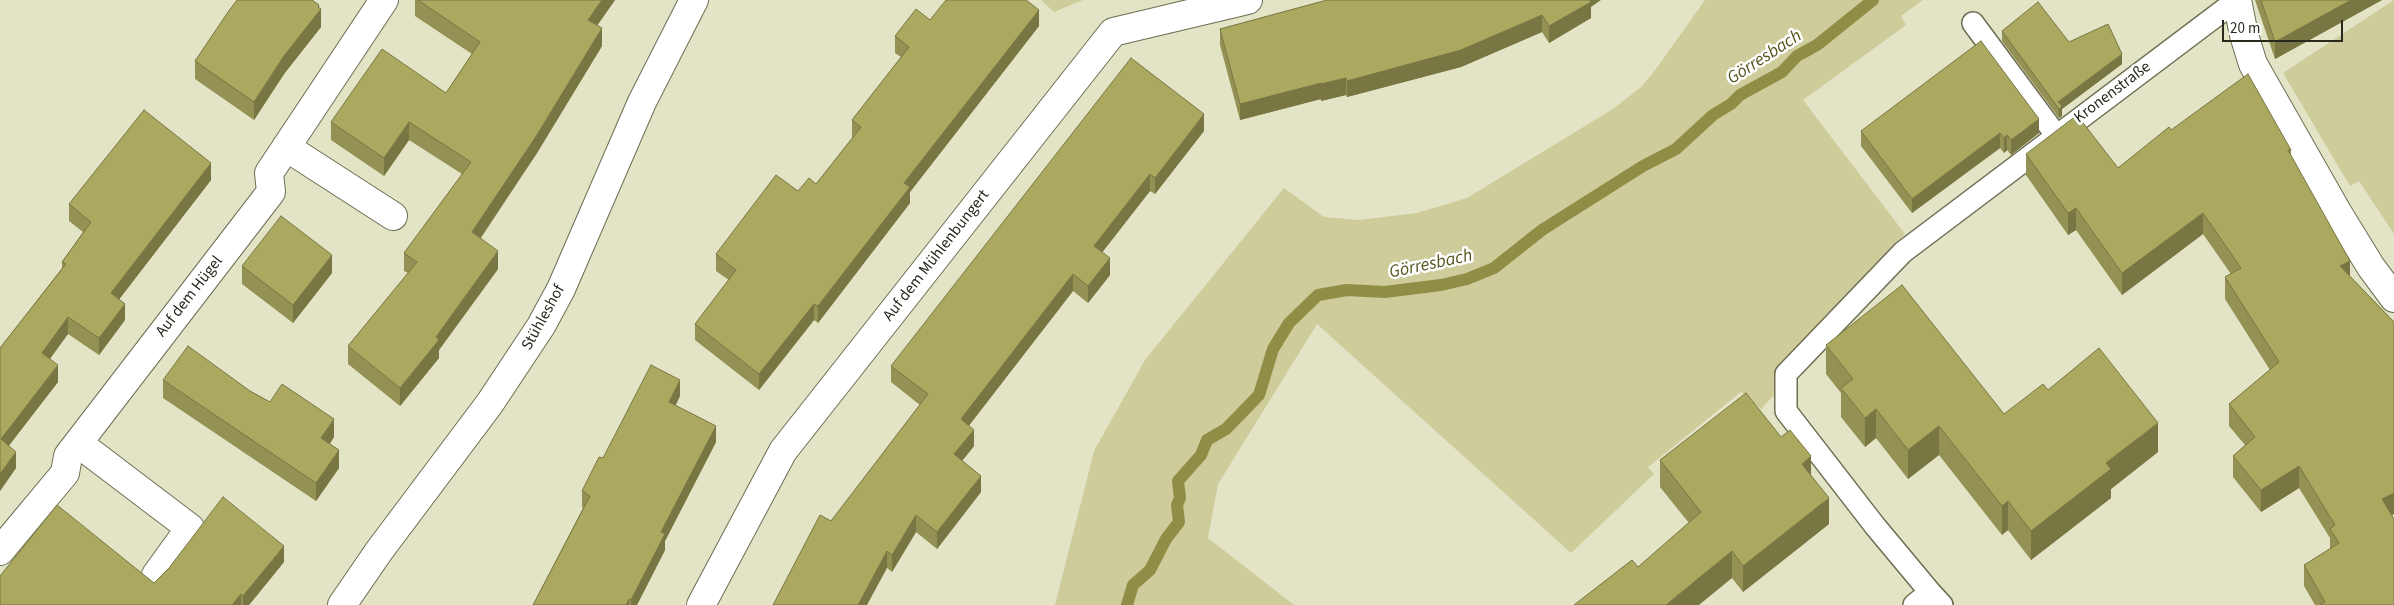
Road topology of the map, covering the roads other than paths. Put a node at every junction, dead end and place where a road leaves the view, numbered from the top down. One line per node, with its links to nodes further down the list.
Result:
1 (384, 0): 7 (street, Auf dem Hügel)
2 (694, 0): 14 (street, Stühleshof)
3 (1248, 0): 15 (street, Auf dem Mühlenbungert)
4 (2237, 0): 6 (lane, Kronenstraße); 9 (street, Kronenstraße)
5 (1973, 23): 6 (lane)
6 (2056, 135): 13 (lane, Kronenstraße)
7 (286, 147): 8 (street); 10 (street, Auf dem Hügel)
8 (393, 216)
9 (2394, 298)
10 (78, 442): 11 (street, Auf dem Hügel); 12 (street)
11 (0, 551)
12 (156, 575)
13 (1929, 601)
14 (342, 605)
15 (701, 605)

